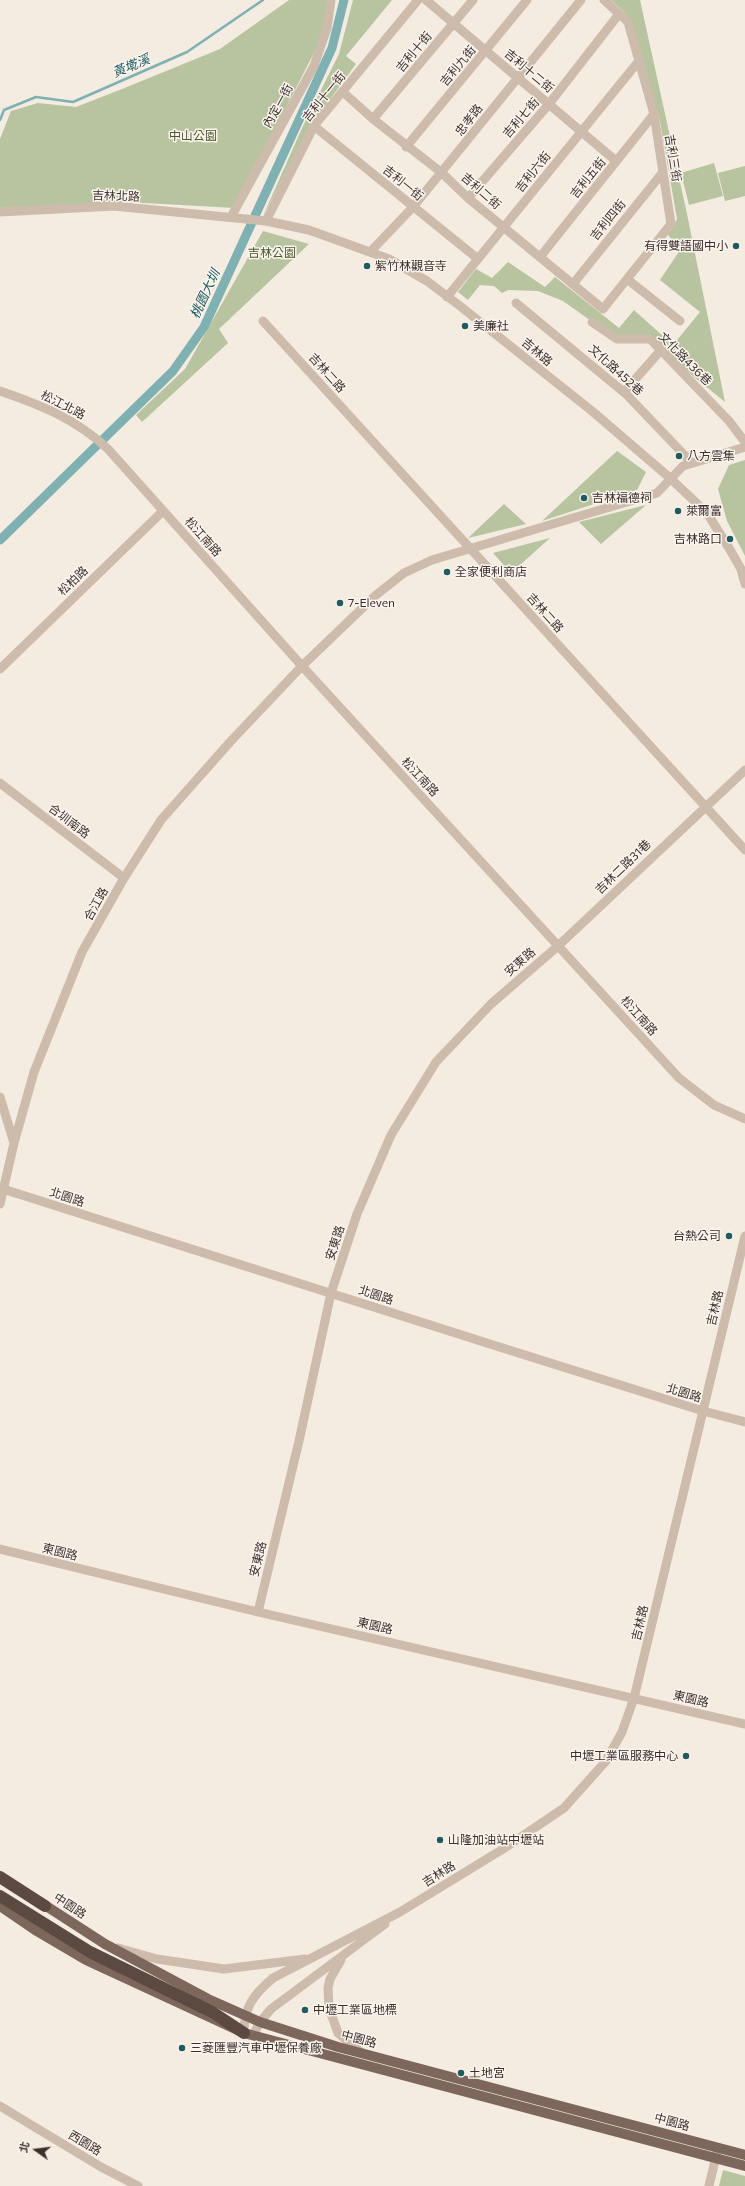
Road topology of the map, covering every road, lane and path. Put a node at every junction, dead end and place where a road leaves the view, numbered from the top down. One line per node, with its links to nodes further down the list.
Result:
1 (331, 0): 26 (street, 內定一街)
2 (418, 0): 13 (street, 吉利十一街)
3 (426, 0): 9 (street, 吉利十二街)
4 (473, 0): 9 (street, 吉利十街)
5 (527, 0): 10 (street, 吉利九街)
6 (580, 0): 12 (street, 忠孝路)
7 (604, 0): 8 (street, 吉利三街)
8 (620, 14): 11 (street, 吉利三街); 14 (street, 吉利七街)
9 (454, 23): 10 (street, 吉利十二街); 16 (street, 吉利十街)
10 (487, 51): 12 (street, 吉利十二街); 19 (street, 吉利九街)
11 (638, 62): 15 (street, 吉利三街); 18 (street, 吉利六街)
12 (517, 78): 14 (street, 吉利十二街); 22 (street, 忠孝路)
13 (343, 92): 16 (street, 吉利二街); 17 (street, 吉利十一街)
14 (549, 104): 18 (street, 吉利十二街); 23 (street, 吉利七街)
15 (654, 114): 20 (street, 吉利五街); 21 (street, 吉利三街)
16 (373, 119): 19 (street, 吉利二街)
17 (314, 126): 24 (street, 吉利一街); 27 (street, 吉利十一街)
18 (582, 131): 20 (street, 吉利十二街); 28 (street, 吉利六街)
19 (406, 147): 22 (street, 吉利二街)
20 (616, 161): 30 (street, 吉利五街)
21 (663, 172): 32 (street, 吉利三街); 33 (street, 吉利四街)
22 (442, 173): 23 (street, 吉利二街); 24 (street, 忠孝路)
23 (468, 198): 28 (street, 吉利二街)
24 (413, 207): 29 (street, 忠孝路); 31 (street, 吉利一街)
25 (0, 212): 26 (street, 吉林北路)
26 (231, 217): 27 (street, 吉林路)
27 (262, 220): 29 (street, 吉林路)
28 (504, 227): 30 (street, 吉利二街); 31 (street, 吉利六街)
29 (372, 251): 34 (street, 吉林路)
30 (540, 257): 33 (street, 吉利二街)
31 (478, 258): 34 (street, 吉利六街)
32 (627, 279): 36 (street, 吉利三街); 38 (street)
33 (573, 284): 36 (street, 吉利二街)
34 (447, 297): 47 (street, 吉林路)
35 (516, 304): 42 (street, 文化路452巷)
36 (603, 308)
37 (262, 321): 49 (street, 吉林二路)
38 (680, 321)
39 (592, 322): 40 (street, 文化路436巷)
40 (661, 350): 42 (street); 44 (street, 文化路436巷)
41 (0, 391): 43 (street, 松江北路)
42 (624, 392): 46 (street, 文化路452巷)
43 (92, 434): 48 (street, 松江南路)
44 (745, 442)
45 (745, 447): 46 (street, 合江路)
46 (692, 463): 47 (street, 合江路)
47 (670, 478): 49 (street, 合江路); 50 (street, 吉林路)
48 (163, 511): 51 (street, 松江南路); 52 (street, 松柏路)
49 (472, 548): 51 (street, 合江路); 55 (street, 吉林二路)
50 (745, 584)
51 (302, 666): 57 (street, 合江路); 58 (street, 松江南路)
52 (0, 669)
53 (745, 770): 55 (street, 吉林二路31巷)
54 (0, 783): 57 (street, 合圳南路)
55 (705, 806): 56 (street, 吉林二路); 58 (street, 吉林二路31巷)
56 (745, 850)
57 (124, 878): 61 (street, 合江路)
58 (558, 946): 60 (street, 松江南路); 65 (street, 安東路)
59 (0, 1097): 61 (street)
60 (745, 1119)
61 (14, 1143): 62 (street, 合江路)
62 (2, 1188): 63 (street, 合江路); 65 (street, 北園路)
63 (0, 1204)
64 (745, 1236): 66 (street, 吉林路)
65 (331, 1293): 66 (street, 北園路); 69 (street, 安東路)
66 (703, 1411): 67 (street, 北園路); 70 (street, 吉林路)
67 (745, 1422)
68 (0, 1549): 69 (street, 東園路)
69 (258, 1612): 70 (street, 東園路)
70 (634, 1698): 71 (street, 東園路); 77 (street, 吉林路)
71 (745, 1724)
72 (0, 1870): 76 (main road, 中園路)
73 (0, 1878): 76 (highway)
74 (0, 1896): 83 (highway)
75 (0, 1906): 83 (main road, 中園路)
76 (45, 1906): 78 (main road, 中園路)
77 (400, 1912): 79 (street, 吉林路); 80 (street, 吉林路)
78 (105, 1944): 80 (street); 81 (main road, 中園路)
79 (343, 1957): 82 (street, 吉林路); 84 (street)
80 (312, 1958): 81 (street, 吉林路)
81 (244, 2017): 82 (main road, 中園路); 83 (street)
82 (260, 2022): 83 (street, 吉林路); 84 (main road, 中園路)
83 (248, 2034): 88 (main road, 中園路)
84 (362, 2053): 86 (main road, 中園路)
85 (0, 2106): 90 (street, 西園路)
86 (718, 2148): 87 (main road, 中園路); 88 (street)
87 (745, 2155)
88 (716, 2158): 89 (main road, 中園路); 91 (street)
89 (745, 2166)
90 (138, 2186)
91 (709, 2186)

